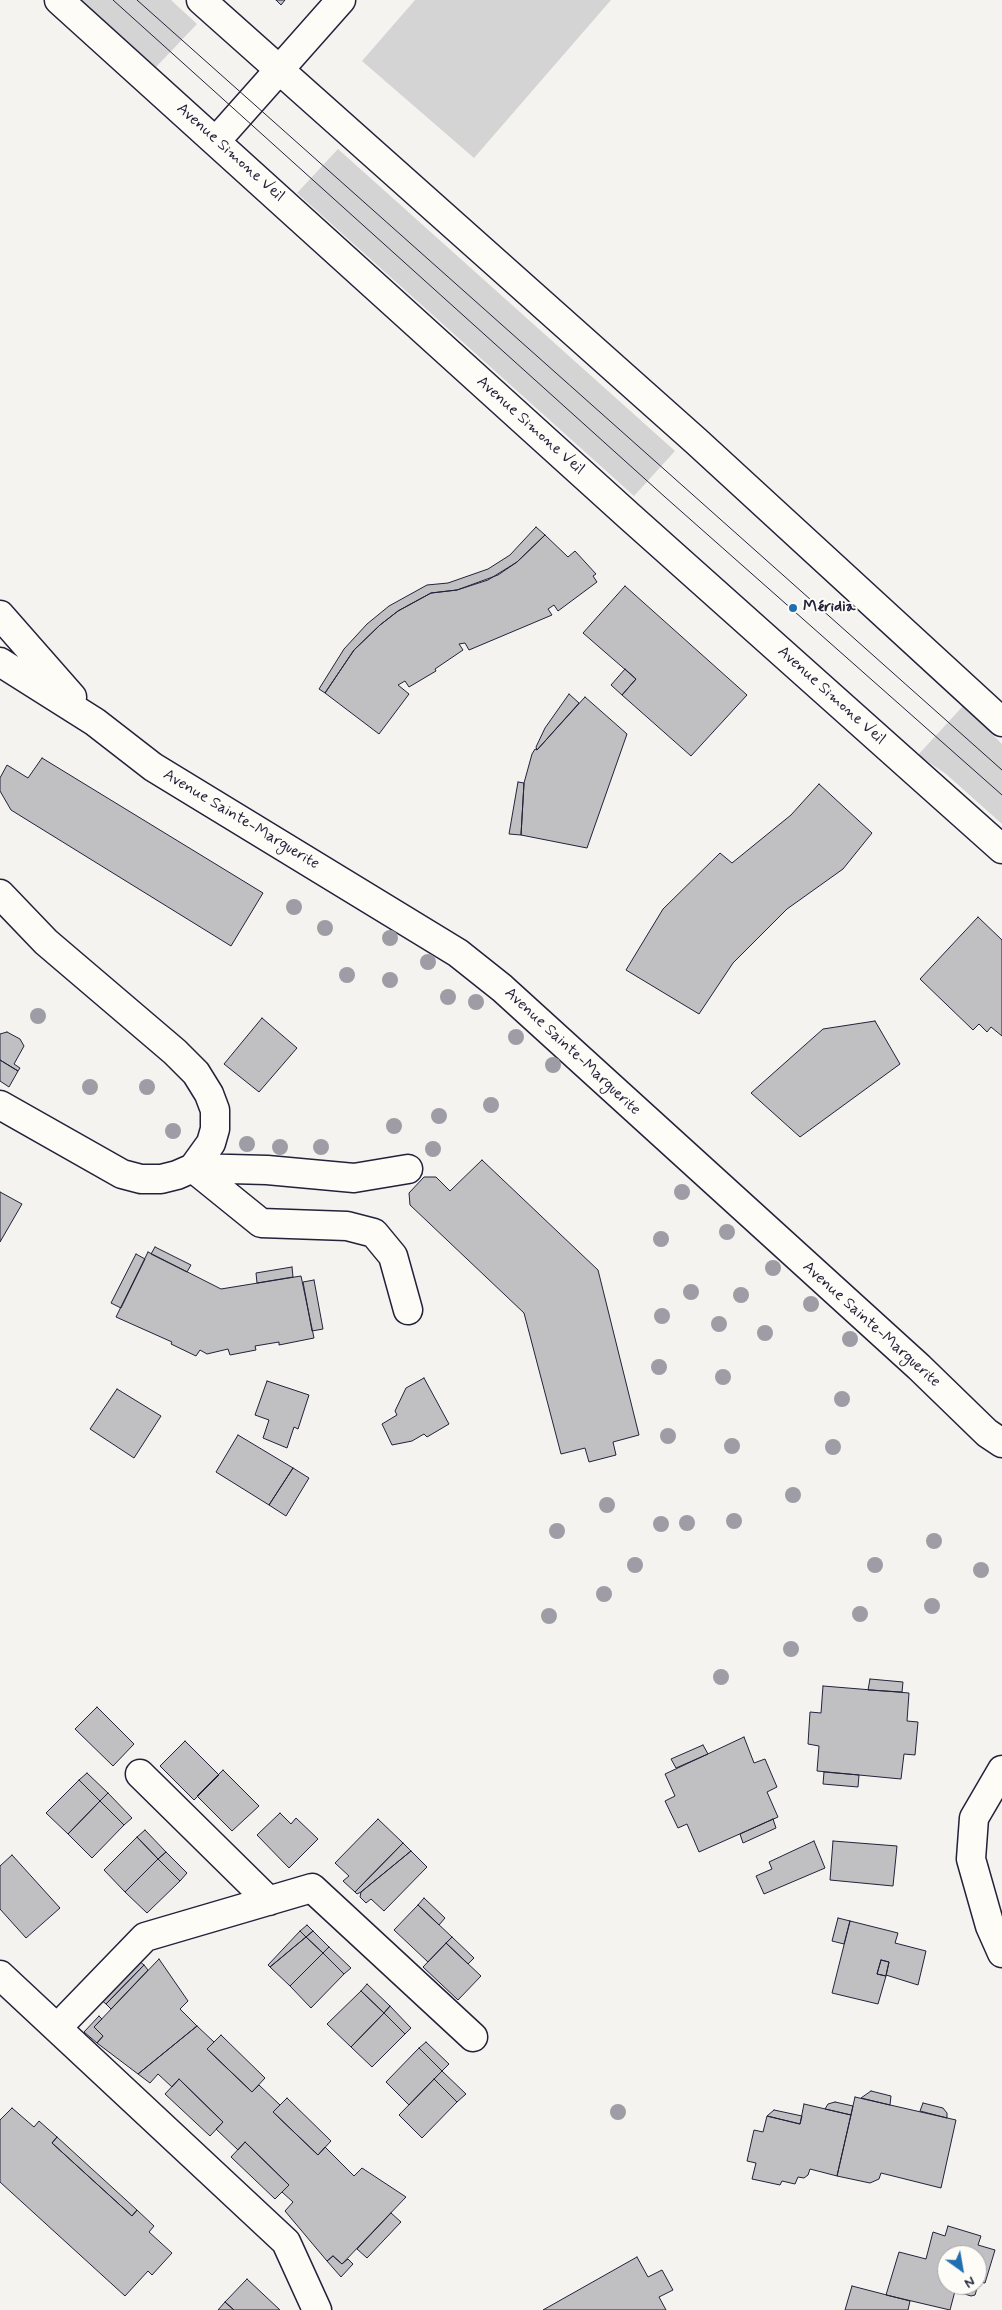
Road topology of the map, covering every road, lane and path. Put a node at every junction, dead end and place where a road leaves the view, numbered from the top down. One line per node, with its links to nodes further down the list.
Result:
1 (59, 0): 5 (street, Avenue Simone Veil)
2 (201, 0): 4 (street)
3 (341, 0): 4 (street)
4 (279, 70): 5 (street); 9 (street)
5 (216, 141): 10 (street, Avenue Simone Veil)
6 (0, 615): 8 (street, Avenue Sainte-Marguerite)
7 (0, 662): 8 (street, Avenue Sainte-Marguerite)
8 (95, 722): 16 (street, Avenue Sainte-Marguerite)
9 (1002, 722)
10 (1002, 849)
11 (0, 894): 13 (street)
12 (0, 1105): 13 (street)
13 (193, 1168): 14 (street); 15 (street)
14 (408, 1169)
15 (408, 1310)
16 (1002, 1443)
17 (1002, 1770): 20 (street)
18 (140, 1774): 19 (street)
19 (269, 1901): 22 (street); 23 (street)
20 (1002, 1953)
21 (0, 1974): 22 (street)
22 (57, 2028): 24 (street)
23 (474, 2037)
24 (317, 2310)

